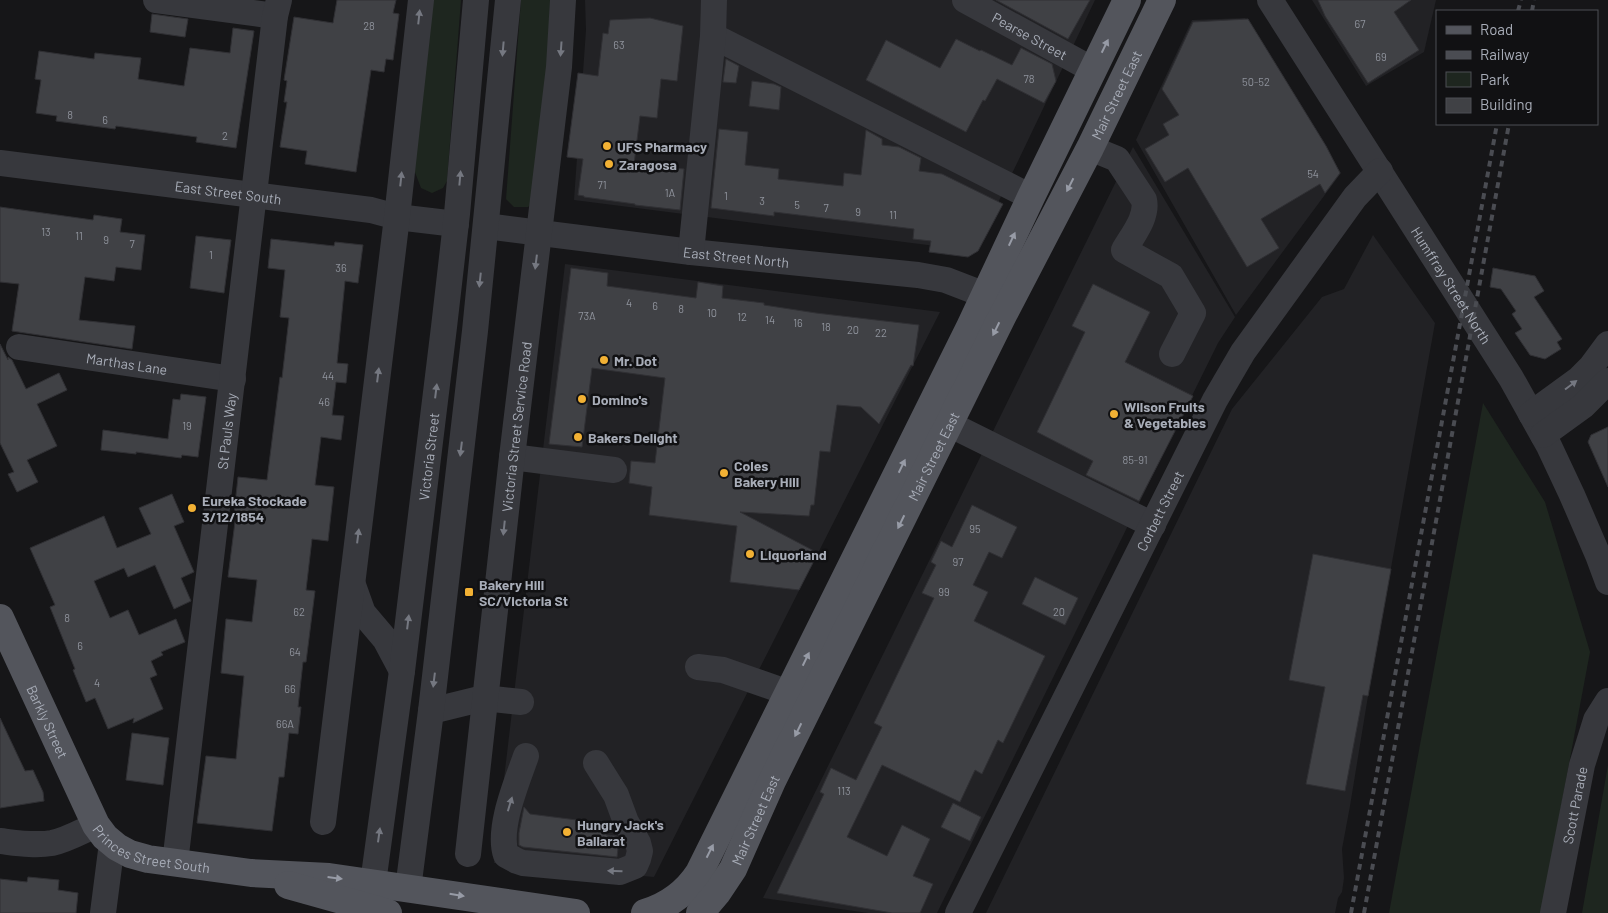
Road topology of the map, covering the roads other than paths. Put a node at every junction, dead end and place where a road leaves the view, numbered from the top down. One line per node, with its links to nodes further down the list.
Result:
1 (156, 0): 11 (street)
2 (421, 0): 19 (street, one-way to 2)
3 (476, 0): 20 (street, Victoria Street, one-way to 3)
4 (508, 0): 21 (street, one-way to 21)
5 (563, 0): 22 (street, Victoria Street Service Road, one-way to 22)
6 (714, 0): 12 (street)
7 (965, 0): 13 (street, Pearse Street)
8 (1128, 0): 13 (main road, Mair Street East, one-way to 8)
9 (1162, 0): 14 (main road, Mair Street East)
10 (1270, 0): 16 (street, Humffray Street North)
11 (277, 8): 17 (street, St Pauls Way)
12 (713, 36): 18 (street); 23 (street)
13 (1093, 70): 18 (main road, Mair Street East)
14 (1090, 148): 27 (street); 30 (main road, Mair Street East, one-way to 30)
15 (0, 163): 17 (street, East Street South)
16 (1380, 171): 31 (street, Humffray Street North); 34 (street, Corbett Street)
17 (254, 196): 19 (street, East Street South); 28 (street, St Pauls Way)
18 (1032, 197): 24 (main road, Mair Street East, one-way to 18)
19 (396, 217): 20 (street, East Street South); 36 (street, one-way to 19)
20 (457, 219): 21 (street, East Street South); 39 (street, Victoria Street, one-way to 20)
21 (487, 221): 22 (street, East Street North); 45 (street, one-way to 45)
22 (539, 232): 23 (street, East Street North); 32 (street, Victoria Street Service Road, one-way to 32)
23 (691, 252): 24 (street, East Street North)
24 (985, 295): 41 (main road, Mair Street East, one-way to 24)
25 (1608, 344): 31 (street, one-way to 25)
26 (19, 347): 28 (street, Marthas Lane)
27 (1172, 354)
28 (233, 379): 52 (street, St Pauls Way)
29 (1608, 381): 31 (street)
30 (949, 424): 34 (street); 40 (main road, Mair Street East, one-way to 40)
31 (1537, 424): 35 (street, Humffray Street North)
32 (512, 457): 33 (street); 42 (street, Victoria Street Service Road, one-way to 42)
33 (614, 470)
34 (1152, 525): 53 (street, Corbett Street)
35 (1608, 582)
36 (352, 585): 39 (street); 48 (street)
37 (0, 618): 49 (main road, Barkly Street)
38 (698, 667): 41 (street)
39 (402, 672): 55 (street, Victoria Street, one-way to 39)
40 (817, 690): 41 (street); 56 (main road, Mair Street East, one-way to 56)
41 (789, 693): 56 (main road, Mair Street East, one-way to 41)
42 (484, 698): 44 (street); 45 (street); 51 (street, Victoria Street Service Road)
43 (1608, 701): 62 (street, Scott Parade)
44 (521, 702)
45 (431, 711): 54 (street)
46 (526, 756): 47 (street, one-way to 46)
47 (596, 763)
48 (323, 822)
49 (104, 834): 50 (street, Princes Street South); 52 (main road, Princes Street South); 57 (street)
50 (0, 841)
51 (468, 854)
52 (175, 863): 55 (main road, Princes Street South)
53 (978, 874): 60 (street, Corbett Street); 61 (street, Corbett Street)
54 (407, 901): 55 (main road, Princes Street South); 58 (main road, Princes Street South, one-way to 58)
55 (375, 904)
56 (698, 907): 59 (main road)
57 (103, 913)
58 (576, 913)
59 (646, 913)
60 (958, 913)
61 (963, 913)
62 (1553, 913)

